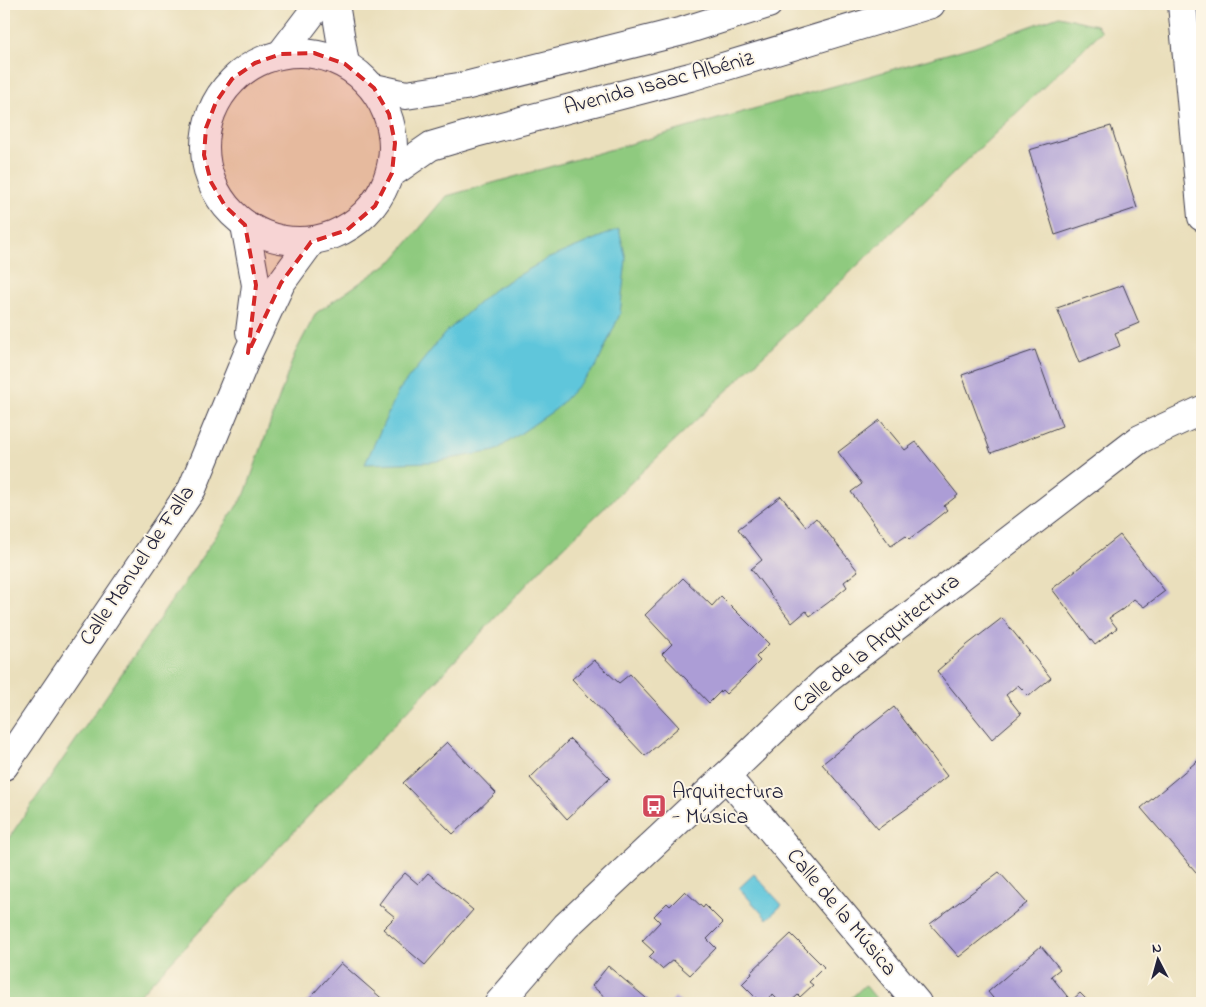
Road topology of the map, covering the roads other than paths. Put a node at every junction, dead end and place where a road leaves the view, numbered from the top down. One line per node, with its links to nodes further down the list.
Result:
1 (318, 4): 6 (street)
2 (335, 4): 7 (street)
3 (768, 4): 8 (street, Avenida Isaac Albéniz)
4 (931, 4): 9 (street, Avenida Isaac Albéniz)
5 (1182, 4): 10 (street)
6 (281, 54): 7 (street); 11 (street)
7 (345, 64): 8 (street)
8 (374, 88): 9 (street)
9 (392, 173): 12 (street)
10 (1202, 217)
11 (245, 225): 12 (street); 13 (street, Calle Manuel de Falla)
12 (311, 242): 13 (street, Calle Manuel de Falla)
13 (248, 353): 15 (street, Calle Manuel de Falla)
14 (1202, 410): 16 (street, Calle de la Arquitectura)
15 (4, 766)
16 (726, 776): 17 (street, Calle de la Arquitectura); 18 (street, Calle de la Música)
17 (499, 1003)
18 (917, 1003)

